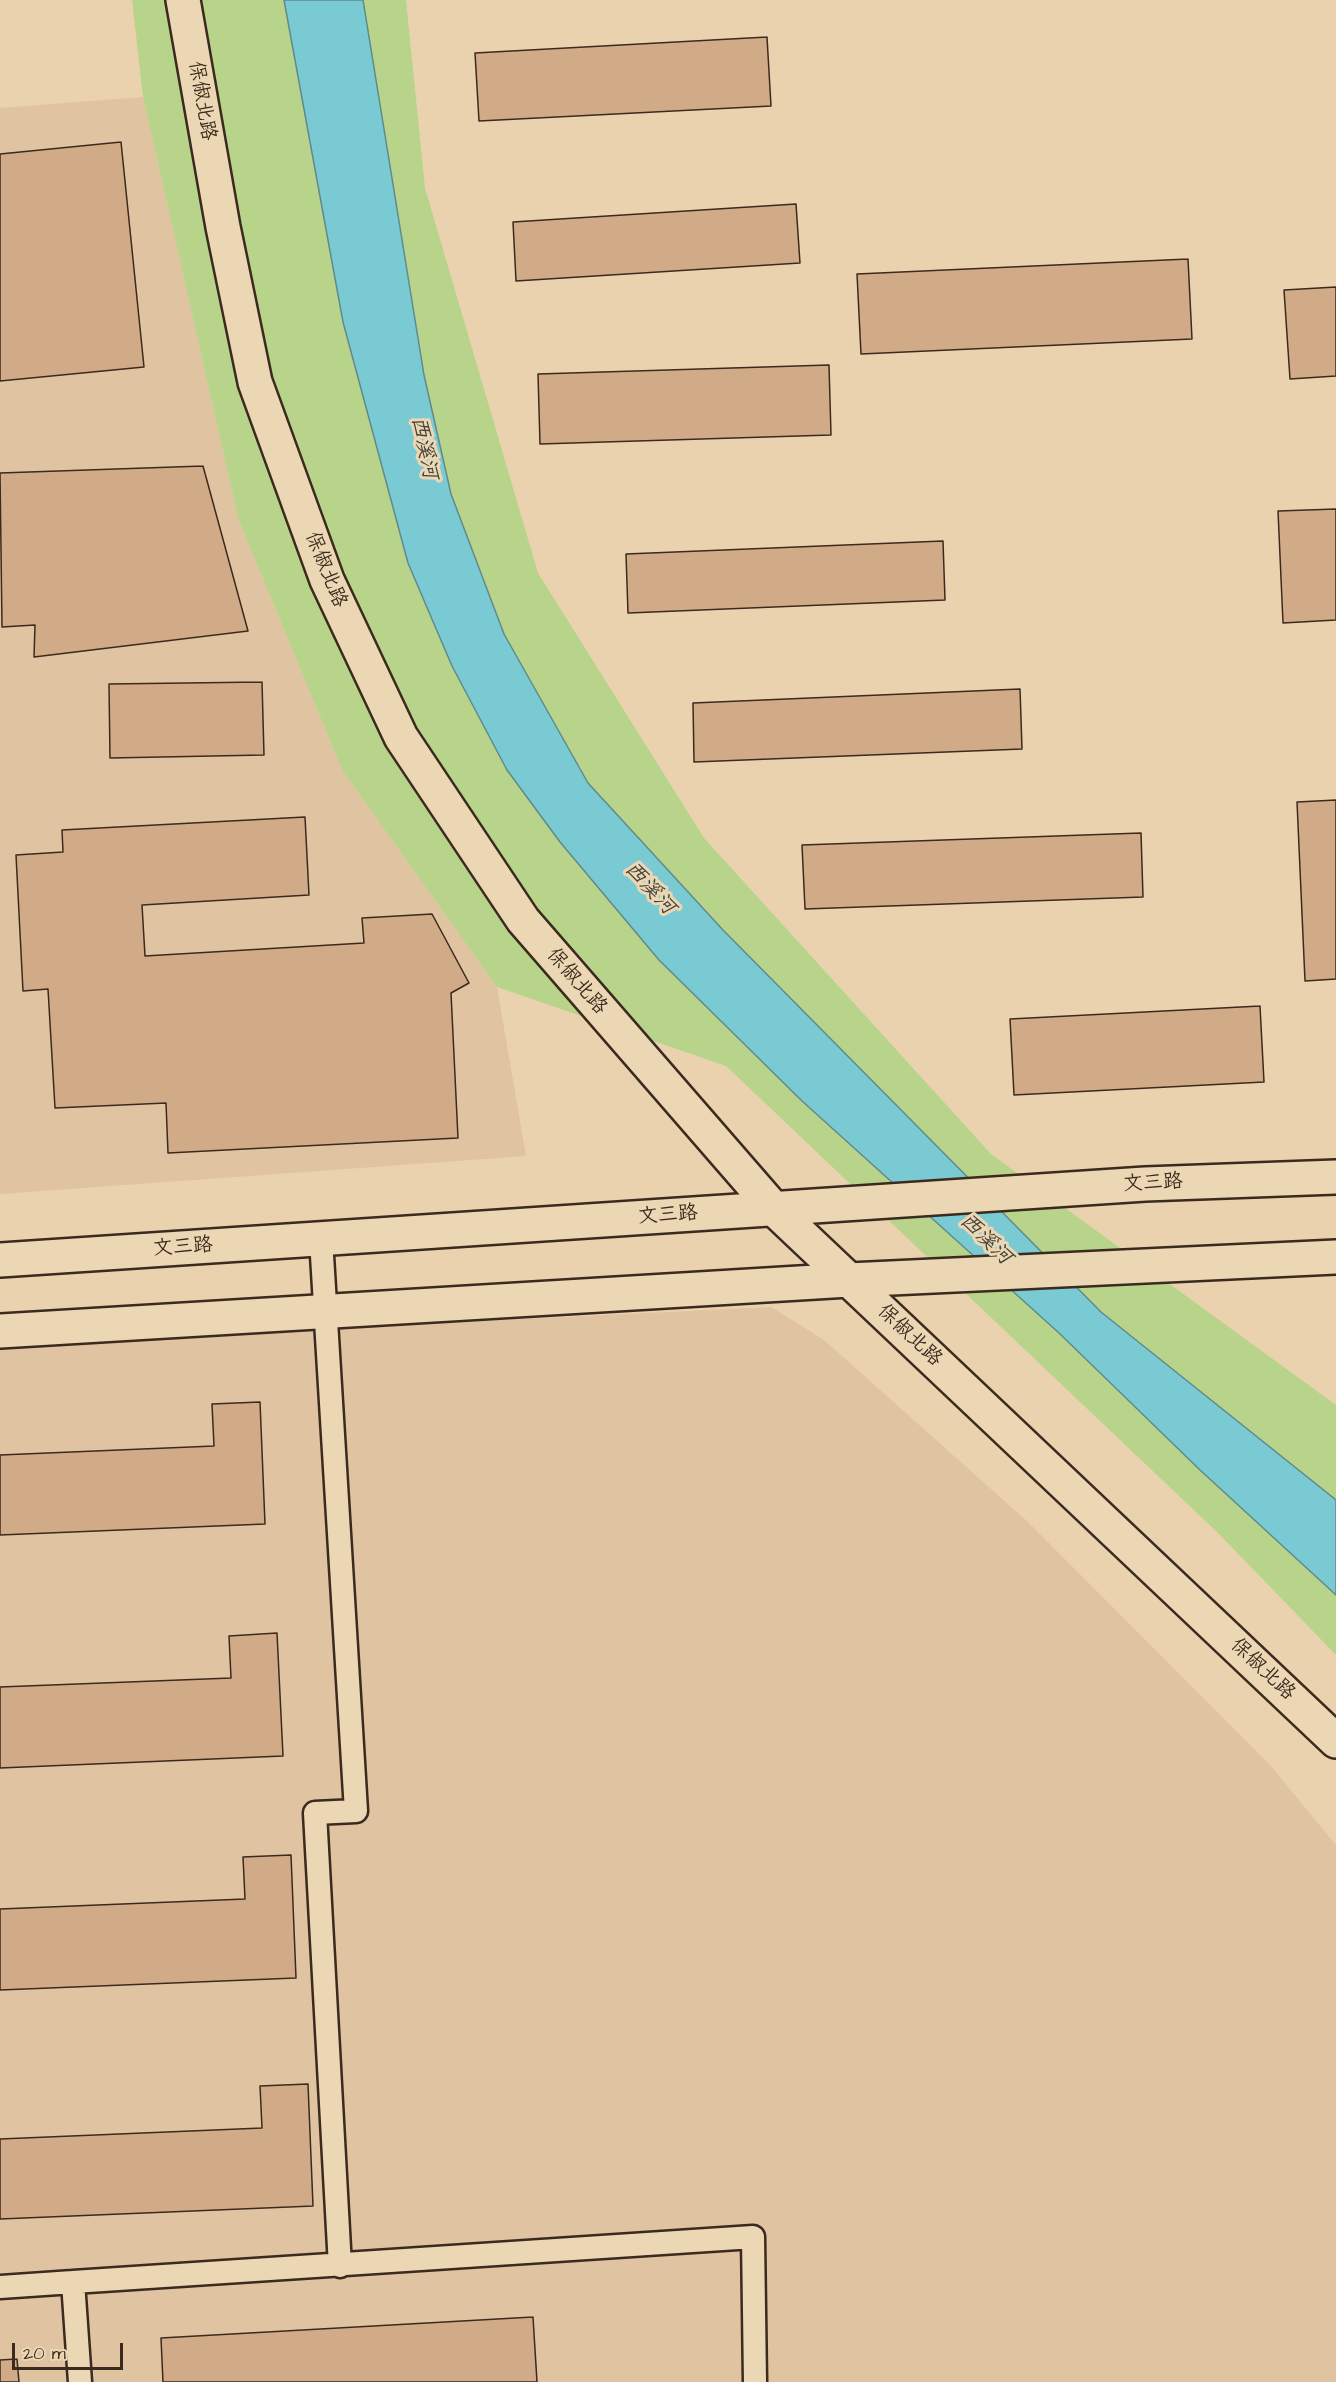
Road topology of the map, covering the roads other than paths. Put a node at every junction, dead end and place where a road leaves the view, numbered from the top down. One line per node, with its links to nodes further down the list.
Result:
1 (183, 0): 3 (main road, 保俶北路)
2 (1336, 1177): 3 (main road, 文三路)
3 (774, 1209): 4 (main road, 文三路); 7 (main road, 保俶北路)
4 (321, 1239): 6 (main road, 文三路); 8 (lane)
5 (1336, 1257): 7 (main road)
6 (0, 1260)
7 (849, 1280): 8 (main road); 10 (main road, 保俶北路)
8 (324, 1311): 9 (main road); 11 (lane)
9 (0, 1331)
10 (1336, 1741)
11 (340, 2266): 12 (lane); 15 (lane)
12 (74, 2282): 13 (lane); 14 (lane)
13 (0, 2287)
14 (80, 2382)
15 (755, 2382)

